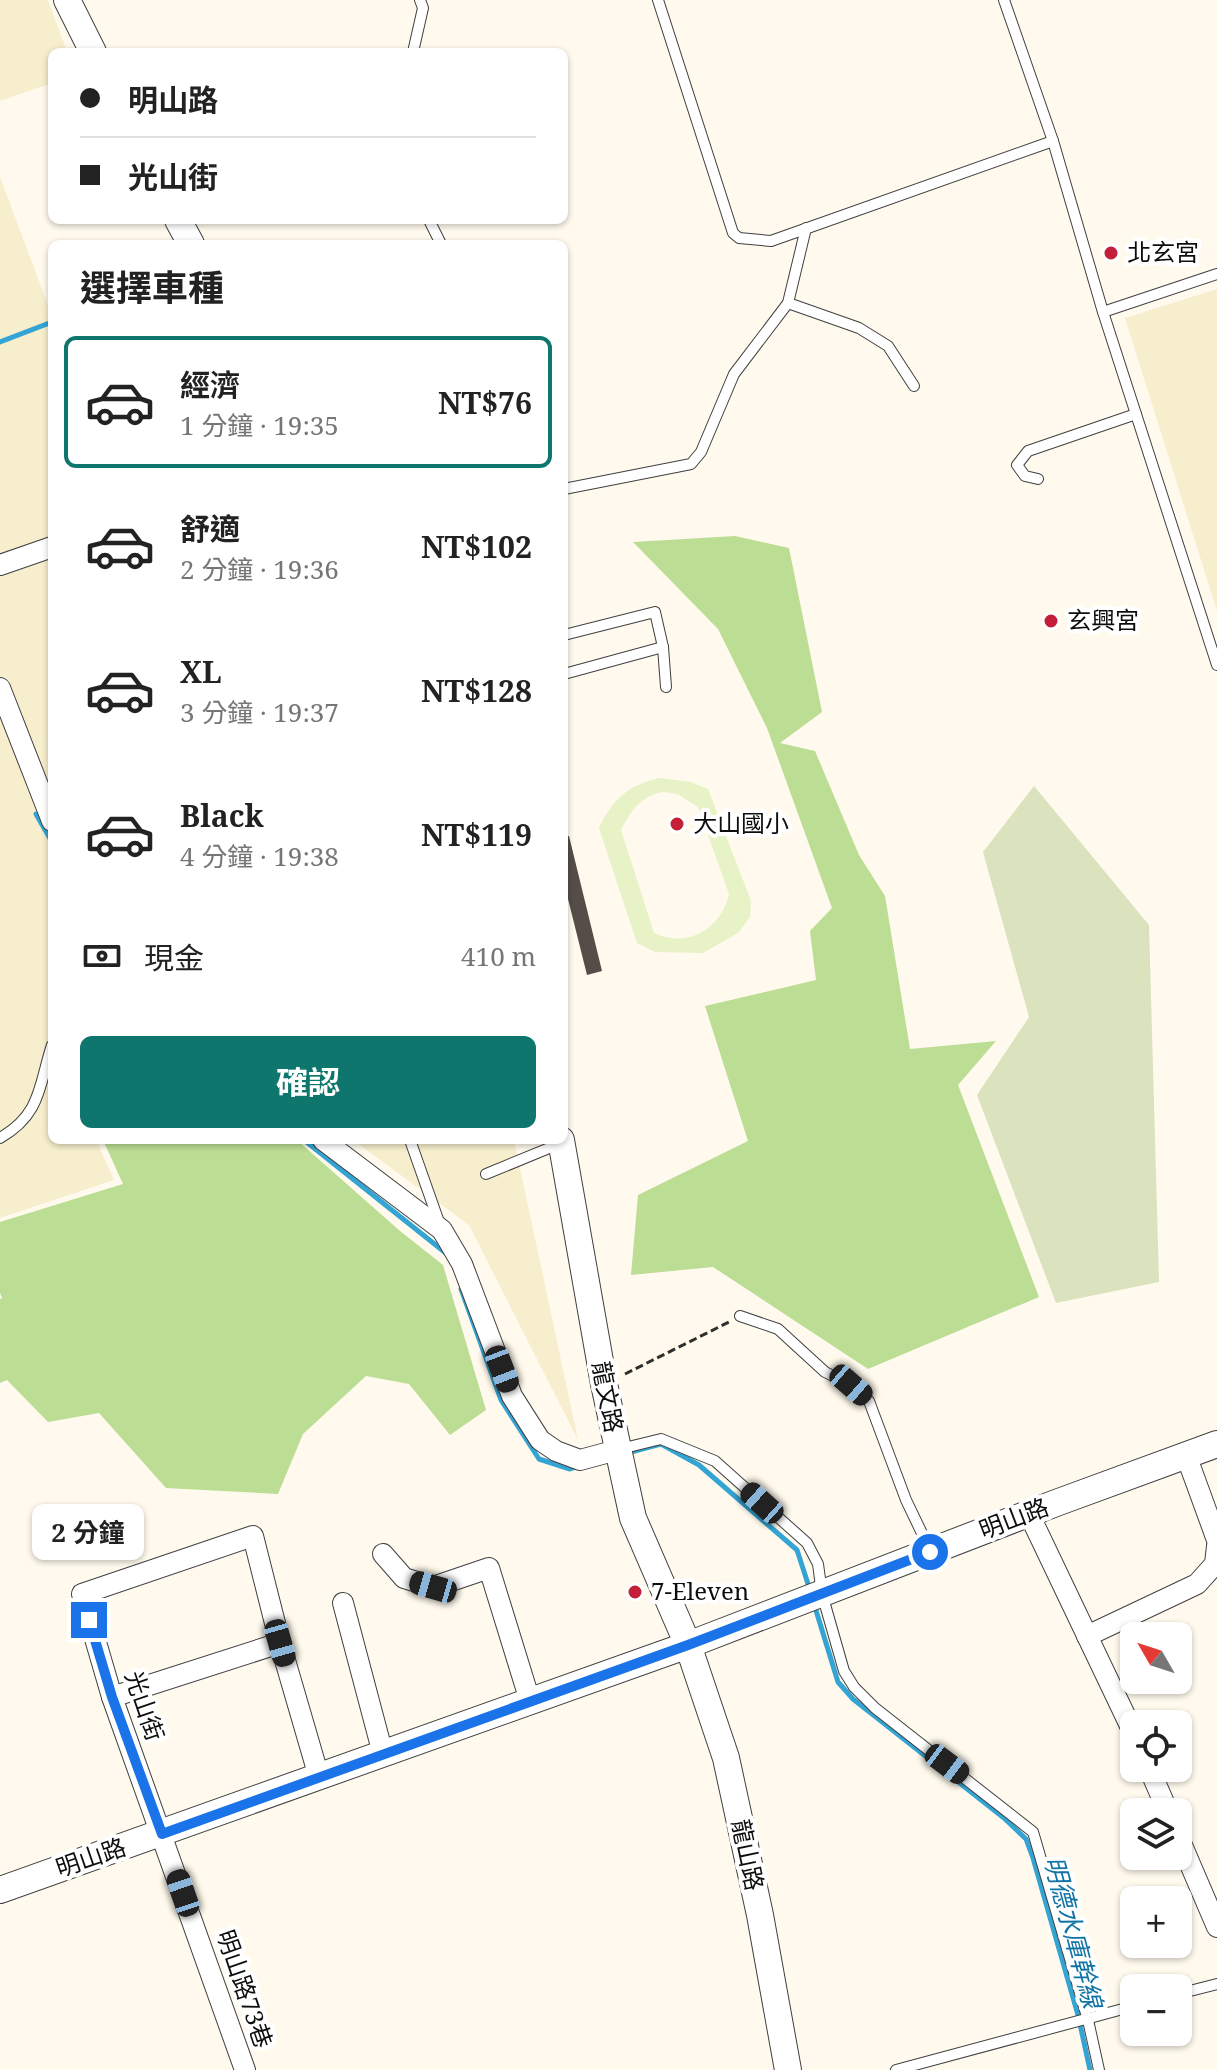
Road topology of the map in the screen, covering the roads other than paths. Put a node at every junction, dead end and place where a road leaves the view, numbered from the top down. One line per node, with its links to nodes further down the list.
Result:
1 (67, 0): 5 (street)
2 (420, 0): 6 (lane)
3 (658, 0): 8 (lane)
4 (1004, 0): 7 (lane)
5 (91, 48)
6 (414, 48)
7 (1053, 141): 8 (lane); 11 (lane)
8 (806, 228): 10 (lane)
9 (1217, 274): 11 (lane)
10 (788, 303): 12 (lane); 15 (lane)
11 (1103, 312): 13 (lane)
12 (914, 386)
13 (1136, 414): 14 (lane); 20 (lane)
14 (1038, 479)
15 (568, 488)
16 (48, 548): 17 (street)
17 (0, 565)
18 (568, 634): 19 (lane)
19 (663, 647): 21 (lane); 22 (lane)
20 (1217, 665)
21 (568, 673)
22 (666, 687)
23 (0, 688): 24 (street)
24 (48, 811)
25 (48, 1060): 26 (lane)
26 (0, 1138)
27 (328, 1144): 32 (street)
28 (411, 1144): 32 (lane)
29 (556, 1144): 31 (lane)
30 (561, 1144): 35 (street, 龍文路)
31 (486, 1174)
32 (442, 1230): 35 (street)
33 (740, 1316): 39 (lane)
34 (1217, 1444): 36 (street, 明山路)
35 (618, 1455): 41 (lane); 45 (street, 龍文路)
36 (1186, 1455): 37 (street, 明山路); 38 (street)
37 (1029, 1514): 39 (street, 明山路); 43 (street)
38 (1217, 1543): 43 (street)
39 (930, 1552): 41 (street, 明山路)
40 (383, 1554): 47 (street)
41 (815, 1597): 45 (street, 明山路); 58 (lane)
42 (343, 1603): 49 (street)
43 (1087, 1636): 48 (street)
44 (280, 1643): 46 (street); 46 (street, 光山街); 50 (street)
45 (688, 1645): 47 (street, 明山路); 60 (street, 龍山路)
46 (112, 1697): 51 (street, 光山街)
47 (530, 1701): 49 (street, 明山路)
48 (1122, 1710)
49 (383, 1754): 50 (street, 明山路)
50 (319, 1777): 51 (street, 明山路)
51 (162, 1834): 53 (street, 明山路); 59 (street, 明山路73巷)
52 (1192, 1869): 54 (street)
53 (0, 1890)
54 (1217, 1927)
55 (1217, 1984): 56 (lane)
56 (1192, 1990)
57 (1120, 2010): 58 (lane)
58 (1088, 2020): 61 (lane); 62 (lane)
59 (245, 2070)
60 (788, 2070)
61 (896, 2070)
62 (1099, 2070)

